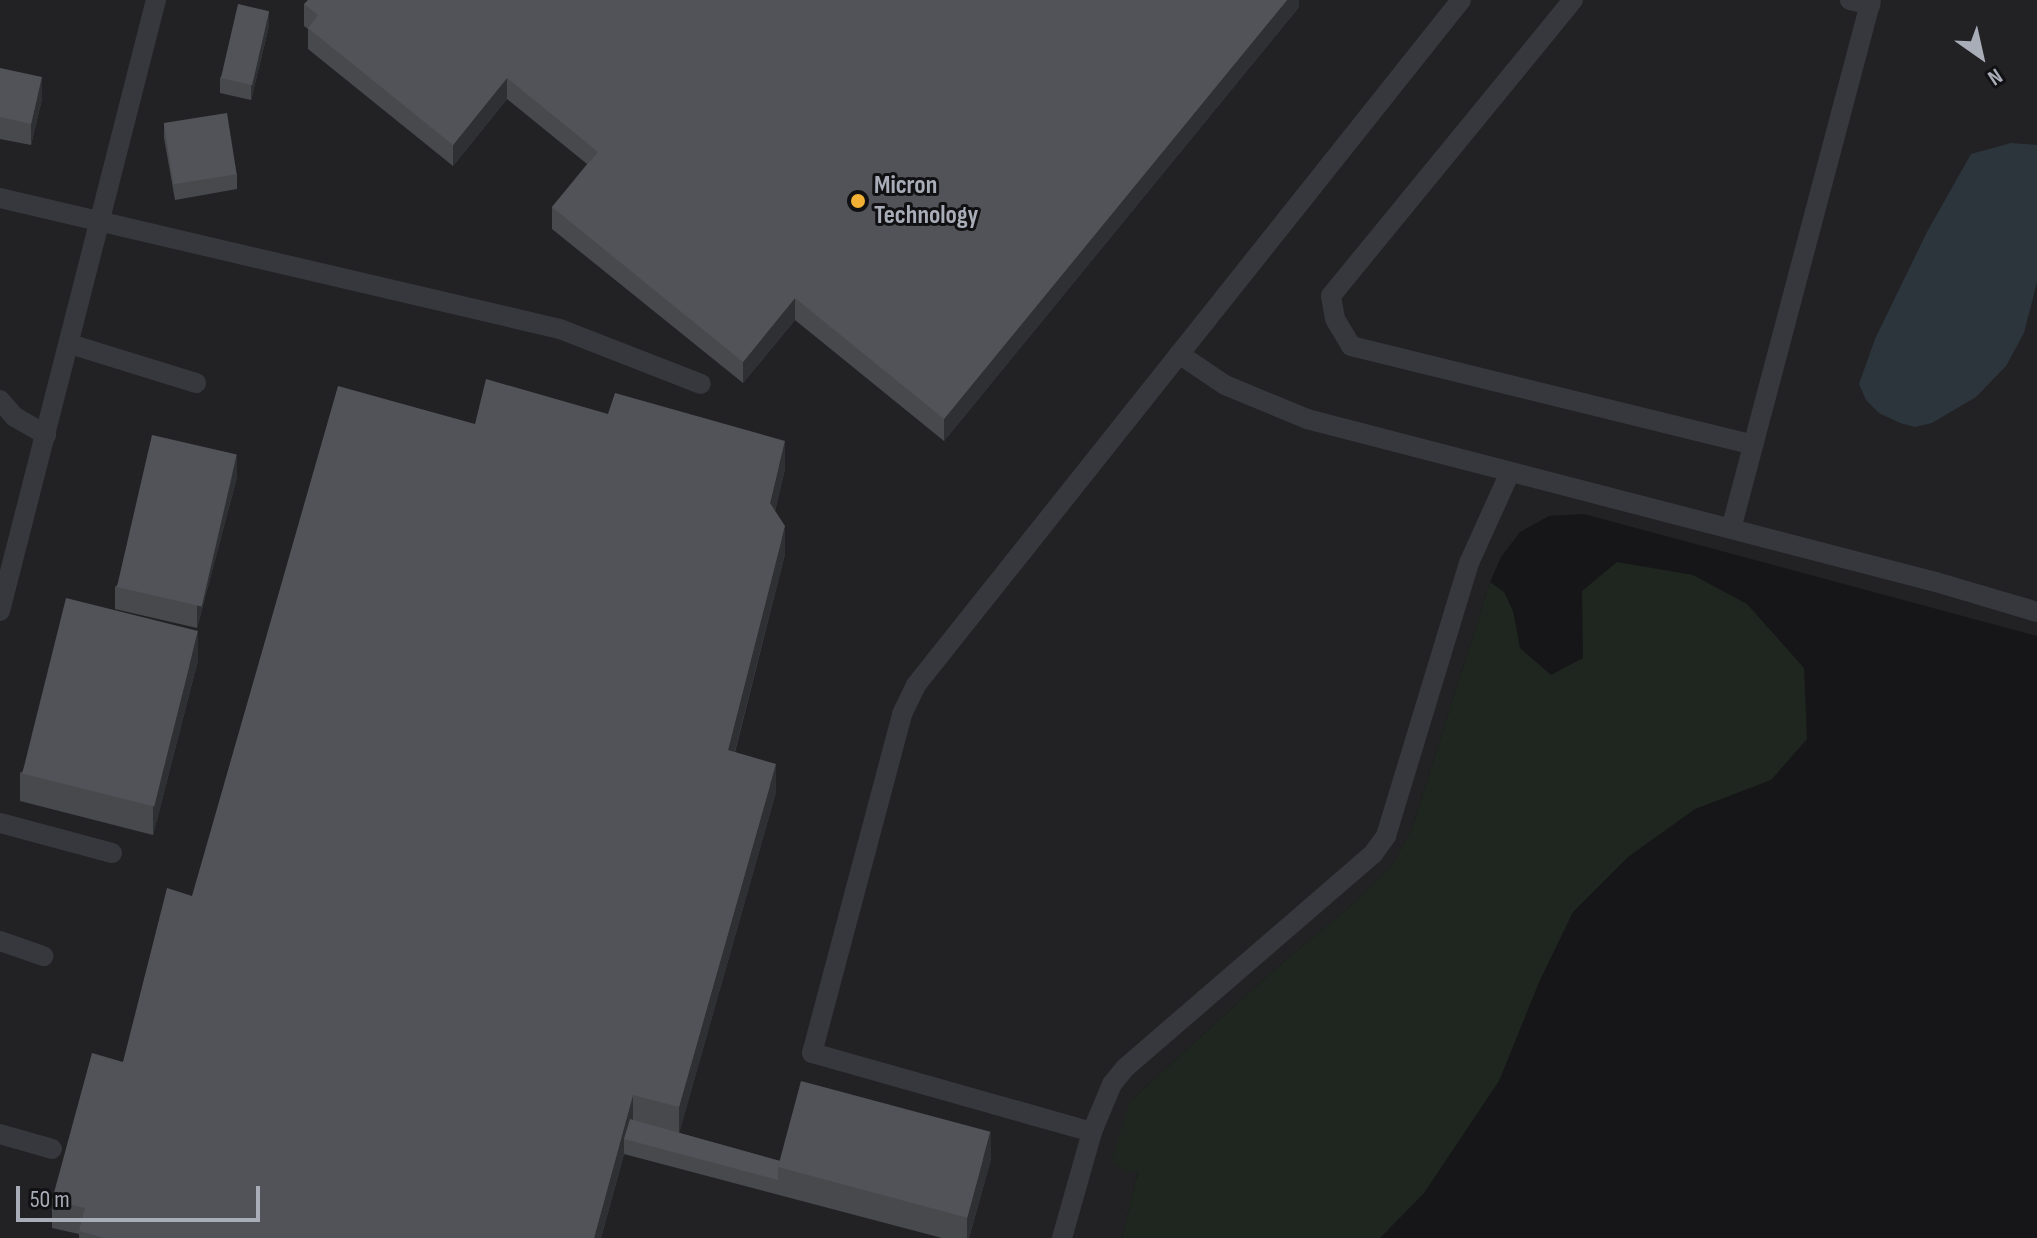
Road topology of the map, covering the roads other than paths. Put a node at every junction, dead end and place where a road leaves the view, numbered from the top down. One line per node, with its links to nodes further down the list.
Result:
1 (156, 0): 6 (lane)
2 (1461, 0): 8 (lane)
3 (1573, 0): 13 (lane)
4 (1864, 2): 13 (lane)
5 (0, 198): 6 (lane)
6 (98, 220): 7 (lane); 10 (lane)
7 (70, 344): 9 (lane); 12 (lane)
8 (1179, 354): 14 (lane); 22 (lane)
9 (196, 383)
10 (701, 384)
11 (0, 400): 12 (lane)
12 (46, 435): 16 (lane)
13 (1753, 445): 15 (lane)
14 (1510, 472): 15 (lane); 22 (lane)
15 (1731, 529): 17 (lane)
16 (0, 611)
17 (2037, 612)
18 (0, 823): 19 (lane)
19 (112, 853)
20 (0, 941): 21 (lane)
21 (43, 956)
22 (1092, 1132): 25 (lane)
23 (0, 1134): 24 (lane)
24 (52, 1149)
25 (1062, 1238)

